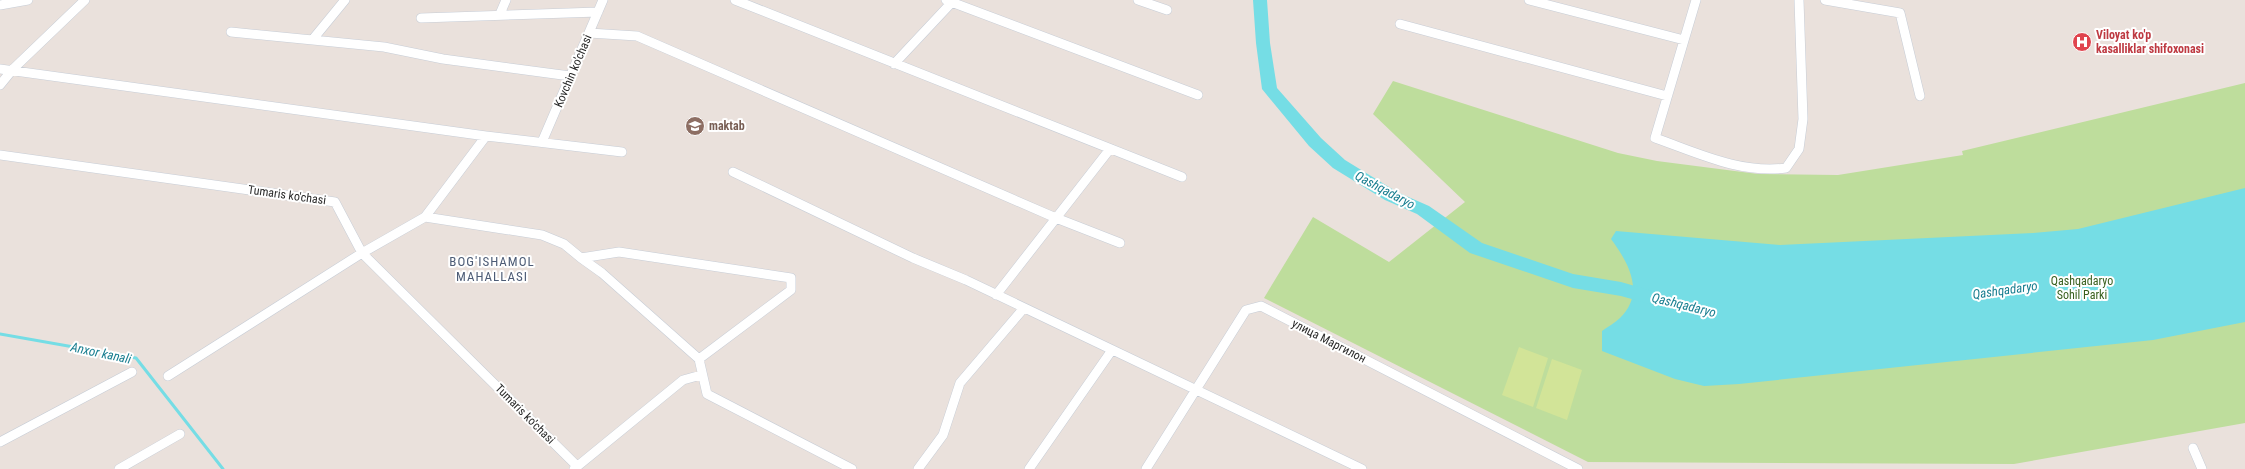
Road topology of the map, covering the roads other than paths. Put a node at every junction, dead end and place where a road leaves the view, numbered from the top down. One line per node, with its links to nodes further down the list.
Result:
1 (28, 0): 13 (street)
2 (85, 0): 25 (street)
3 (345, 0): 21 (street)
4 (506, 0): 16 (street)
5 (603, 0): 15 (street, Kovchin ko'chasi)
6 (735, 0): 23 (street)
7 (1138, 0): 14 (street)
8 (1529, 0): 22 (street)
9 (1696, 0): 22 (street)
10 (1799, 0): 29 (street)
11 (1825, 0): 30 (street)
12 (951, 1): 23 (street); 28 (street)
13 (0, 5)
14 (1166, 10)
15 (598, 12): 16 (street); 20 (street, Kovchin ko'chasi)
16 (500, 14): 17 (street)
17 (421, 18)
18 (1400, 24): 29 (street)
19 (231, 32): 21 (street)
20 (589, 33): 26 (street, Kovchin ko'chasi); 39 (street)
21 (313, 39): 26 (street)
22 (1684, 40): 29 (street)
23 (894, 64): 33 (street)
24 (0, 68): 25 (street)
25 (13, 69): 27 (street); 31 (street)
26 (570, 76): 32 (street, Kovchin ko'chasi)
27 (0, 85)
28 (1198, 95)
29 (1667, 96)
30 (1920, 96)
31 (486, 136): 32 (street); 38 (street)
32 (542, 142): 34 (street)
33 (1110, 149): 37 (street); 39 (street)
34 (622, 152)
35 (0, 155): 41 (street, Tumaris ko'chasi)
36 (733, 172): 43 (street)
37 (1182, 177)
38 (425, 217): 41 (street); 42 (street)
39 (1056, 218): 40 (street); 43 (street)
40 (1120, 243)
41 (362, 253): 49 (street); 54 (street, Tumaris ko'chasi)
42 (581, 258): 46 (street); 46 (street)
43 (996, 295): 44 (street)
44 (1024, 308): 45 (street); 57 (street)
45 (1112, 350): 50 (street); 58 (street)
46 (699, 359): 48 (street)
47 (132, 372): 52 (street)
48 (701, 375): 54 (street); 56 (street)
49 (168, 376)
50 (1195, 391): 59 (street, улица Маргилон); 60 (street); 61 (street, улица Маргилон)
51 (180, 434): 55 (street)
52 (0, 442)
53 (2193, 448): 62 (street)
54 (575, 468)
55 (119, 469)
56 (852, 469)
57 (918, 469)
58 (1029, 469)
59 (1146, 469)
60 (1362, 469)
61 (1576, 469)
62 (2202, 469)

